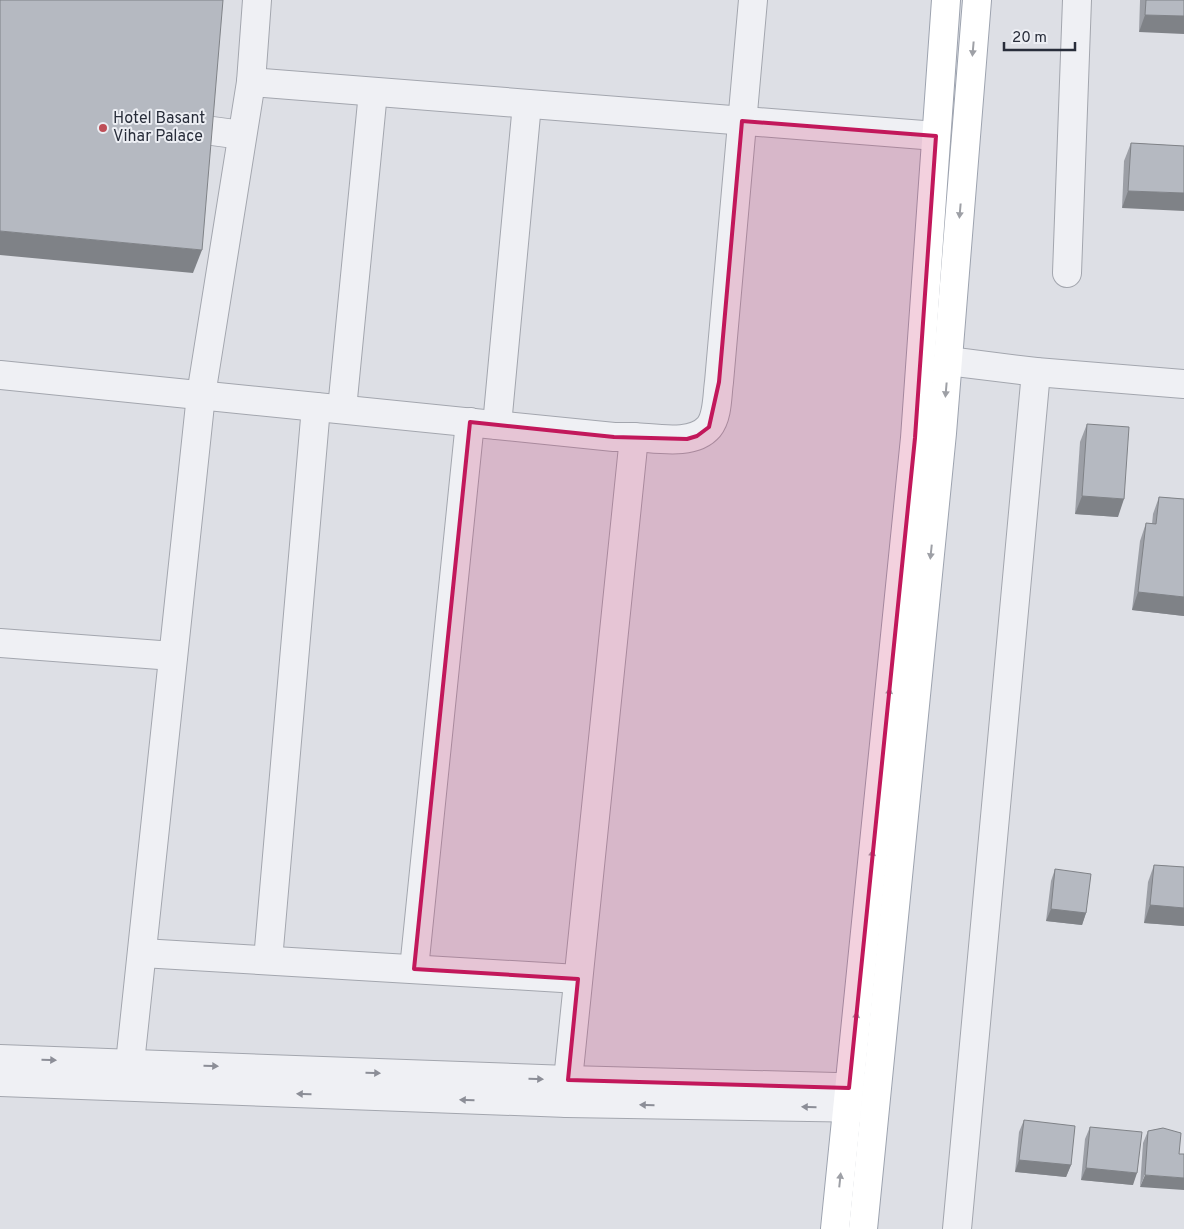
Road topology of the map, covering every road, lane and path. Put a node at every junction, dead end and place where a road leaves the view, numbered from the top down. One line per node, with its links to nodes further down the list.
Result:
1 (257, 0): 6 (street)
2 (753, 0): 9 (street)
3 (946, 0): 12 (main road)
4 (977, 0): 14 (main road, one-way to 14)
5 (1077, 0): 13 (street)
6 (251, 82): 7 (street); 11 (street)
7 (373, 92): 8 (street); 20 (street)
8 (527, 104): 9 (street); 22 (street)
9 (742, 121): 12 (street); 23 (street)
10 (152, 126): 11 (street)
11 (242, 135): 19 (street)
12 (936, 136): 15 (main road)
13 (1067, 273)
14 (948, 361): 15 (main road); 16 (street); 35 (main road, one-way to 35)
15 (920, 362): 34 (main road, one-way to 15)
16 (1036, 372): 18 (street); 38 (street)
17 (0, 374): 19 (street)
18 (1184, 384)
19 (201, 395): 20 (street); 25 (street)
20 (329, 408): 21 (street); 27 (street)
21 (470, 422): 22 (street); 28 (street)
22 (497, 425): 23 (street)
23 (634, 437): 29 (street)
24 (0, 643): 25 (street)
25 (173, 656): 26 (street)
26 (142, 953): 27 (street); 31 (street)
27 (268, 960): 28 (street)
28 (414, 969): 29 (street)
29 (578, 979): 33 (street)
30 (0, 1058): 31 (street, one-way to 31)
31 (130, 1063): 33 (street, one-way to 33)
32 (0, 1082): 33 (street, one-way to 32)
33 (567, 1092): 34 (street)
34 (848, 1098): 35 (street); 36 (main road, one-way to 34)
35 (876, 1098): 37 (main road)
36 (835, 1229)
37 (863, 1229)
38 (957, 1229)

